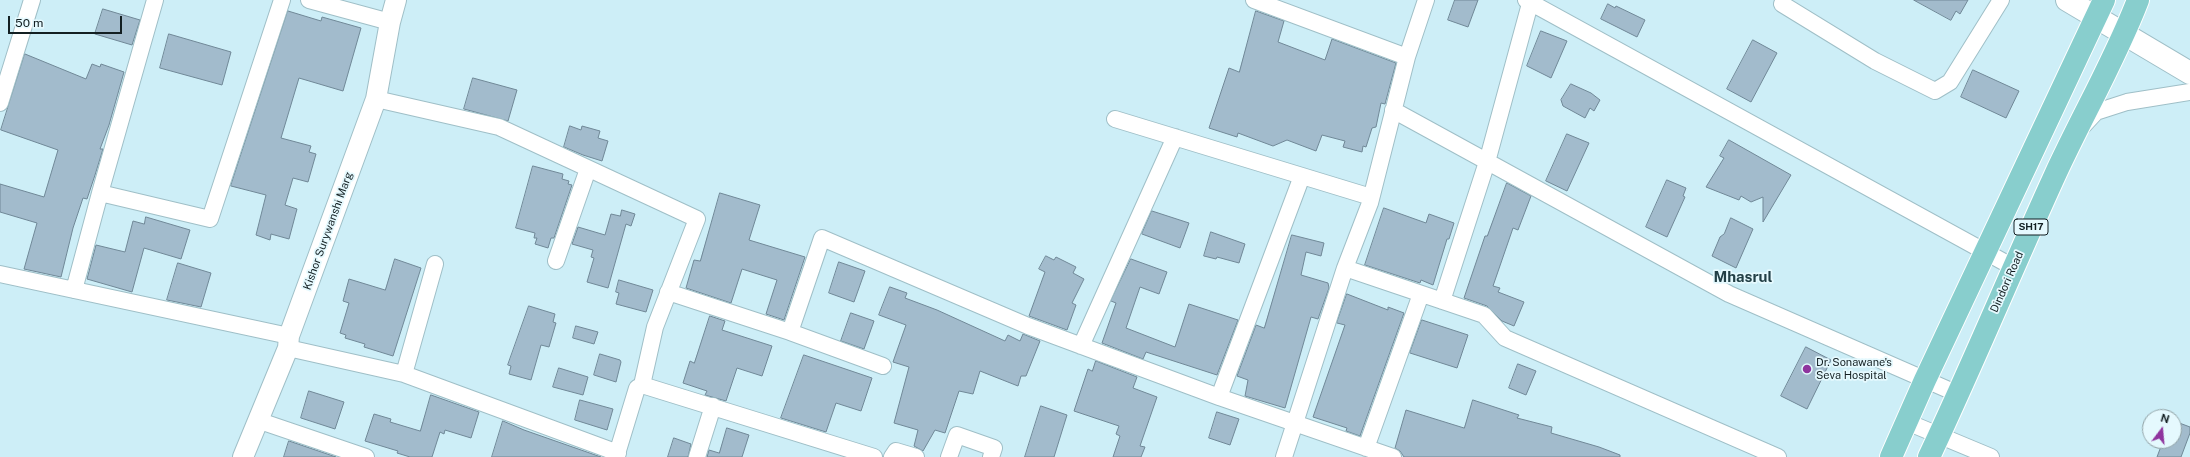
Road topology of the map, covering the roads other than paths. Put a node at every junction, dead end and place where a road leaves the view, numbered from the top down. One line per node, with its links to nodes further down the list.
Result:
1 (32, 0): 20 (street)
2 (155, 0): 28 (street)
3 (282, 0): 28 (street)
4 (309, 0): 14 (street)
5 (396, 0): 14 (street, Kishor Surywanshi Marg)
6 (1254, 0): 16 (street)
7 (1426, 0): 16 (street)
8 (2001, 0): 12 (street)
9 (2067, 0): 13 (main road)
10 (2138, 0): 15 (main road, Dindori Road / SH17)
11 (1529, 1): 25 (street); 30 (street)
12 (1782, 4)
13 (2100, 9): 15 (main road); 30 (main road)
14 (390, 22): 19 (street, Kishor Surywanshi Marg)
15 (2125, 36): 17 (main road); 23 (main road, Dindori Road / SH17)
16 (1407, 57): 21 (street)
17 (2190, 73)
18 (2190, 92): 23 (street)
19 (376, 100): 26 (street); 41 (street, Kishor Surywanshi Marg)
20 (0, 103)
21 (1393, 110): 25 (street); 29 (street)
22 (1115, 119): 24 (street)
23 (2073, 136): 33 (main road, Dindori Road / SH17)
24 (1175, 137): 27 (street); 42 (street)
25 (1487, 162): 39 (street); 45 (street)
26 (588, 169): 31 (street); 37 (street)
27 (1302, 176): 29 (street); 48 (street)
28 (100, 193): 36 (street)
29 (1371, 197): 34 (street)
30 (1986, 252): 33 (street); 45 (main road)
31 (556, 261)
32 (434, 264): 44 (street)
33 (2013, 267): 47 (main road, Dindori Road / SH17)
34 (1345, 268): 38 (street); 52 (street)
35 (0, 274): 36 (street)
36 (74, 290): 41 (street)
37 (668, 292): 40 (street); 46 (street)
38 (1421, 294): 39 (street); 54 (street)
39 (1442, 301): 66 (street)
40 (790, 332): 42 (street); 43 (street)
41 (288, 342): 44 (street); 50 (street, Kishor Surywanshi Marg)
42 (1080, 346): 48 (street)
43 (883, 366)
44 (404, 374): 55 (street)
45 (1925, 380): 47 (street); 51 (main road)
46 (642, 385): 49 (street); 55 (street)
47 (1958, 394): 53 (main road, Dindori Road / SH17)
48 (1219, 397): 52 (street)
49 (712, 406): 58 (street); 59 (street)
50 (257, 420): 56 (street, Kishor Surywanshi Marg); 57 (street)
51 (1907, 422): 53 (street); 67 (main road)
52 (1295, 423): 54 (street); 64 (street)
53 (1939, 435): 68 (main road, Dindori Road / SH17); 69 (street)
54 (1366, 448): 65 (street)
55 (617, 455)
56 (242, 457)
57 (366, 457)
58 (697, 457)
59 (874, 457)
60 (892, 457): 61 (street)
61 (916, 457)
62 (949, 457): 63 (street)
63 (991, 457)
64 (1284, 457)
65 (1393, 457)
66 (1778, 457)
67 (1891, 457)
68 (1929, 457)
69 (1991, 457)

